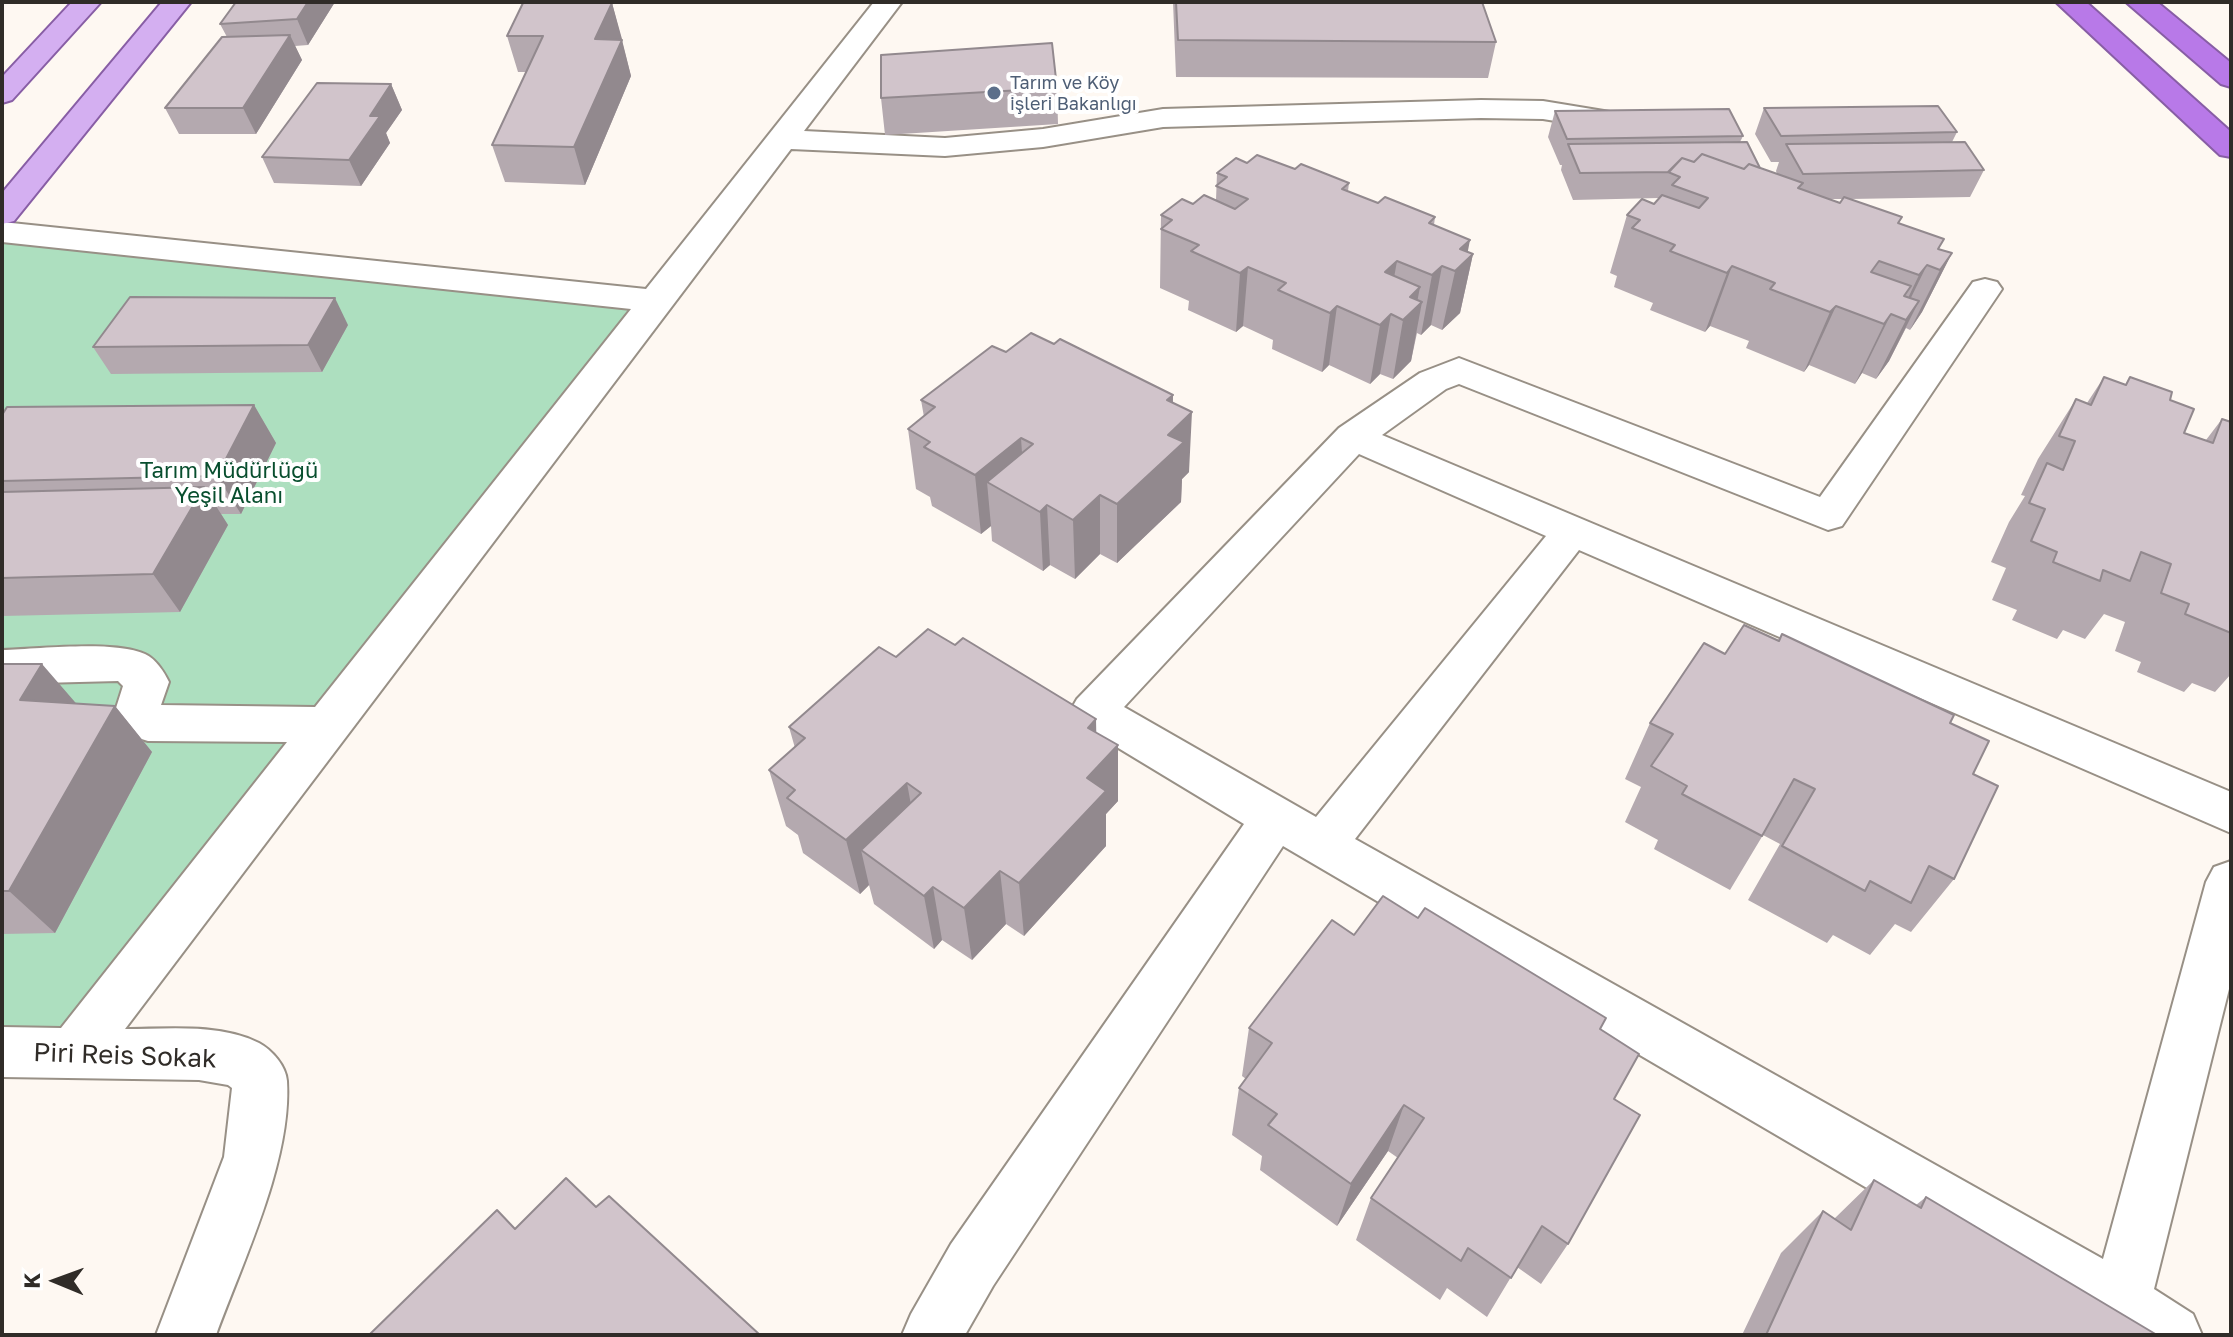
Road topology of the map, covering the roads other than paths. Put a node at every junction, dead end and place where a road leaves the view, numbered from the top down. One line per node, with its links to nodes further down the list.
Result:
1 (87, 2): 7 (main road)
2 (177, 2): 11 (main road)
3 (888, 2): 9 (street)
4 (2070, 2): 10 (highway)
5 (2140, 2): 6 (highway)
6 (2231, 78)
7 (2, 94)
8 (1648, 126): 9 (street)
9 (782, 139): 14 (street)
10 (2231, 148)
11 (2, 214)
12 (2, 232): 14 (street)
13 (1985, 289): 15 (street)
14 (657, 301): 18 (street)
15 (1353, 437): 16 (street); 20 (street)
16 (1573, 530): 19 (street); 21 (street)
17 (2, 667): 18 (street)
18 (328, 725): 24 (street)
19 (2231, 813)
20 (1275, 818): 21 (street); 27 (street)
21 (1322, 845): 25 (street)
22 (2231, 882): 25 (street)
23 (2, 1052): 24 (street, Piri Reis Sokak)
24 (75, 1052): 26 (street, Piri Reis Sokak)
25 (2121, 1302): 28 (street)
26 (186, 1335)
27 (932, 1335)
28 (2172, 1335)

